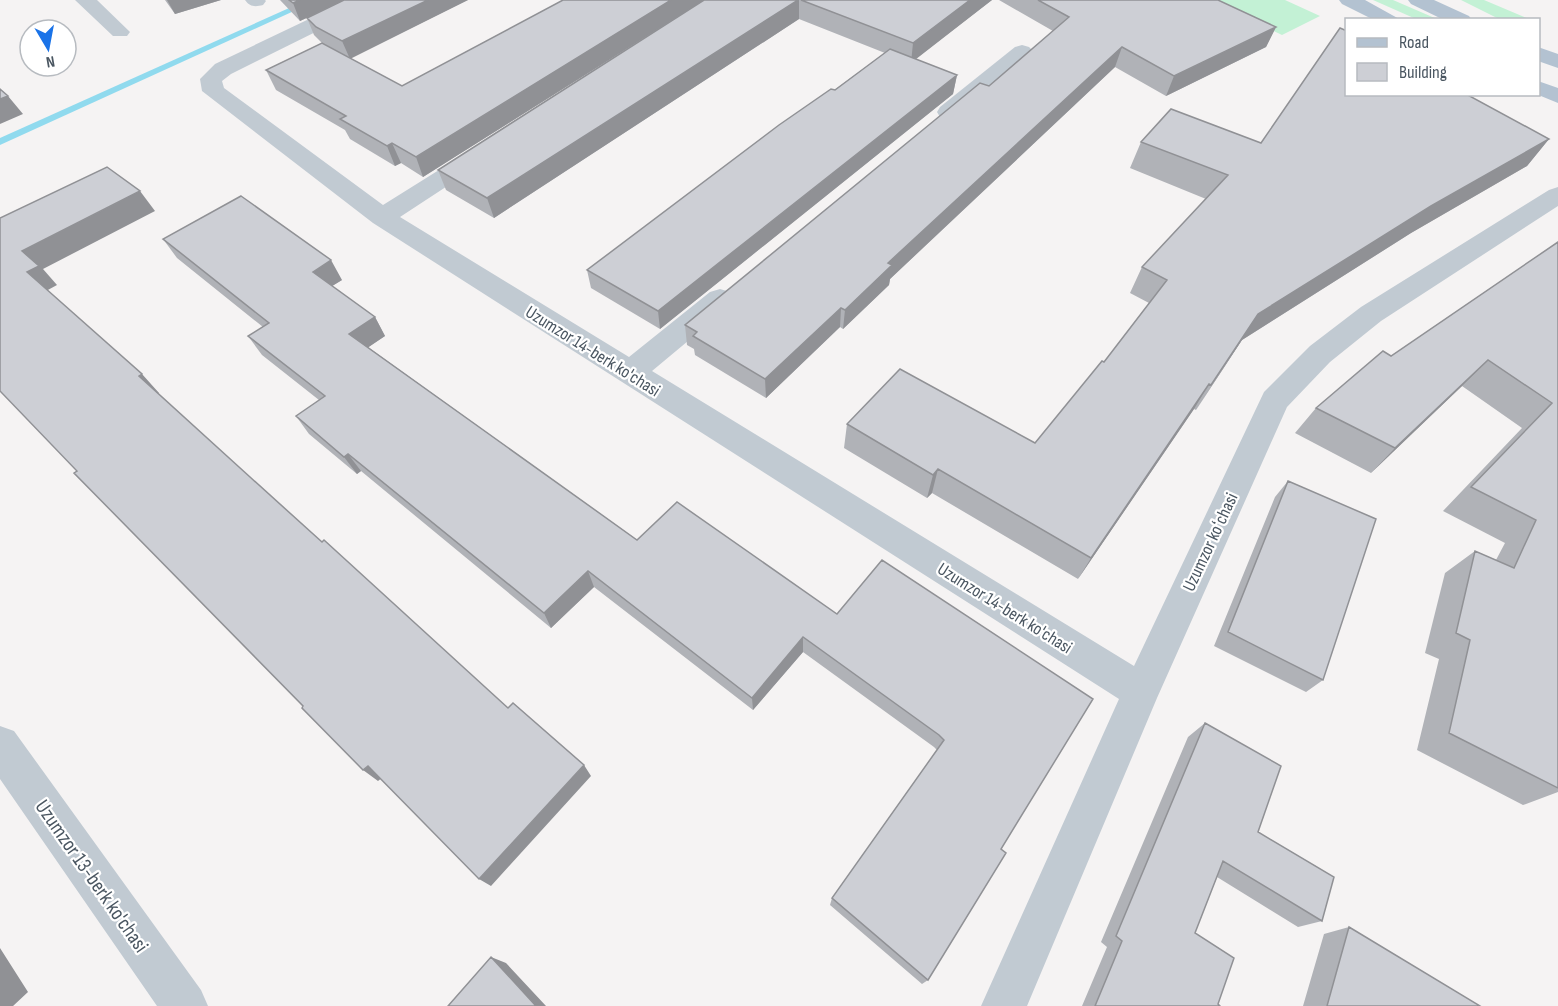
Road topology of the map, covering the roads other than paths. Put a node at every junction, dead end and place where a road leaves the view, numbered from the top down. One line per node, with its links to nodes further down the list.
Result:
1 (85, 0): 7 (street)
2 (365, 0): 16 (street, Uzumzor 14-berk ko'chasi)
3 (1349, 0): 5 (main road)
4 (1418, 0): 6 (main road)
5 (1388, 18)
6 (1458, 18)
7 (120, 32)
8 (1022, 51): 13 (street)
9 (1540, 53): 10 (main road)
10 (1558, 62)
11 (1540, 87): 12 (main road)
12 (1558, 96)
13 (931, 126)
14 (502, 140): 16 (street)
15 (1558, 195): 19 (street, Uzumzor koʻchasi)
16 (382, 217): 18 (street, Uzumzor 14-berk ko'chasi)
17 (739, 284): 18 (street)
18 (629, 374): 19 (street, Uzumzor 14-berk ko'chasi)
19 (1141, 692): 22 (street, Uzumzor koʻchasi)
20 (0, 745): 21 (street, Uzumzor 13-berk ko'chasi)
21 (185, 1006)
22 (1004, 1006)

